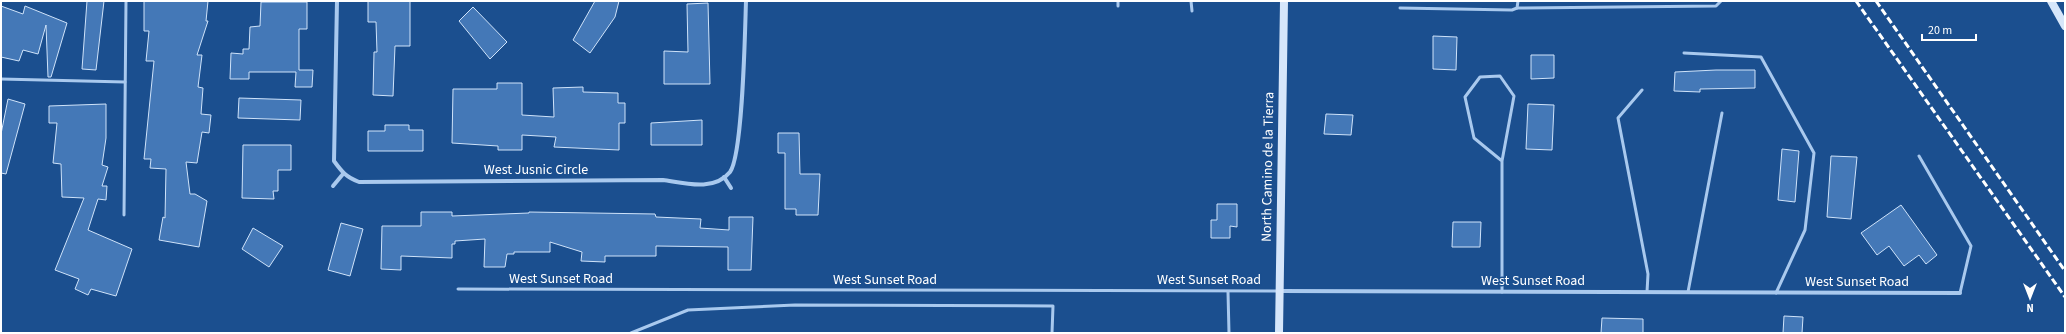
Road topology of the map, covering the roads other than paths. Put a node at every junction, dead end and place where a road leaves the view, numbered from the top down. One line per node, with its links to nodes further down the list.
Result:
1 (126, 1): 17 (lane)
2 (337, 1): 22 (street)
3 (746, 1): 23 (street)
4 (1118, 1): 10 (lane)
5 (1191, 1): 13 (lane)
6 (1284, 1): 28 (street, North Camino de la Tierra)
7 (1518, 1): 12 (lane)
8 (1721, 1): 12 (lane)
9 (2050, 1): 14 (street)
10 (1118, 6)
11 (1400, 8): 12 (lane)
12 (1517, 8)
13 (1192, 11)
14 (2065, 26)
15 (1684, 53): 33 (lane)
16 (1, 79): 17 (lane)
17 (125, 82): 26 (lane)
18 (1642, 90): 31 (lane)
19 (1722, 114): 32 (lane)
20 (1919, 156): 34 (lane)
21 (1502, 161): 21 (lane); 30 (lane)
22 (343, 174): 23 (street, West Jusnic Circle); 24 (street)
23 (724, 177): 25 (street)
24 (333, 186)
25 (731, 188)
26 (124, 215)
27 (458, 289): 29 (lane, West Sunset Road)
28 (1280, 291): 29 (lane, West Sunset Road); 30 (street, West Sunset Road); 38 (street, North Camino de la Tierra)
29 (1228, 292): 37 (lane)
30 (1502, 292): 31 (street, West Sunset Road)
31 (1646, 292): 32 (street, West Sunset Road)
32 (1688, 292): 33 (street, West Sunset Road)
33 (1776, 292): 34 (street, West Sunset Road)
34 (1960, 292)
35 (631, 333): 36 (lane)
36 (1052, 333)
37 (1229, 333)
38 (1279, 333)

